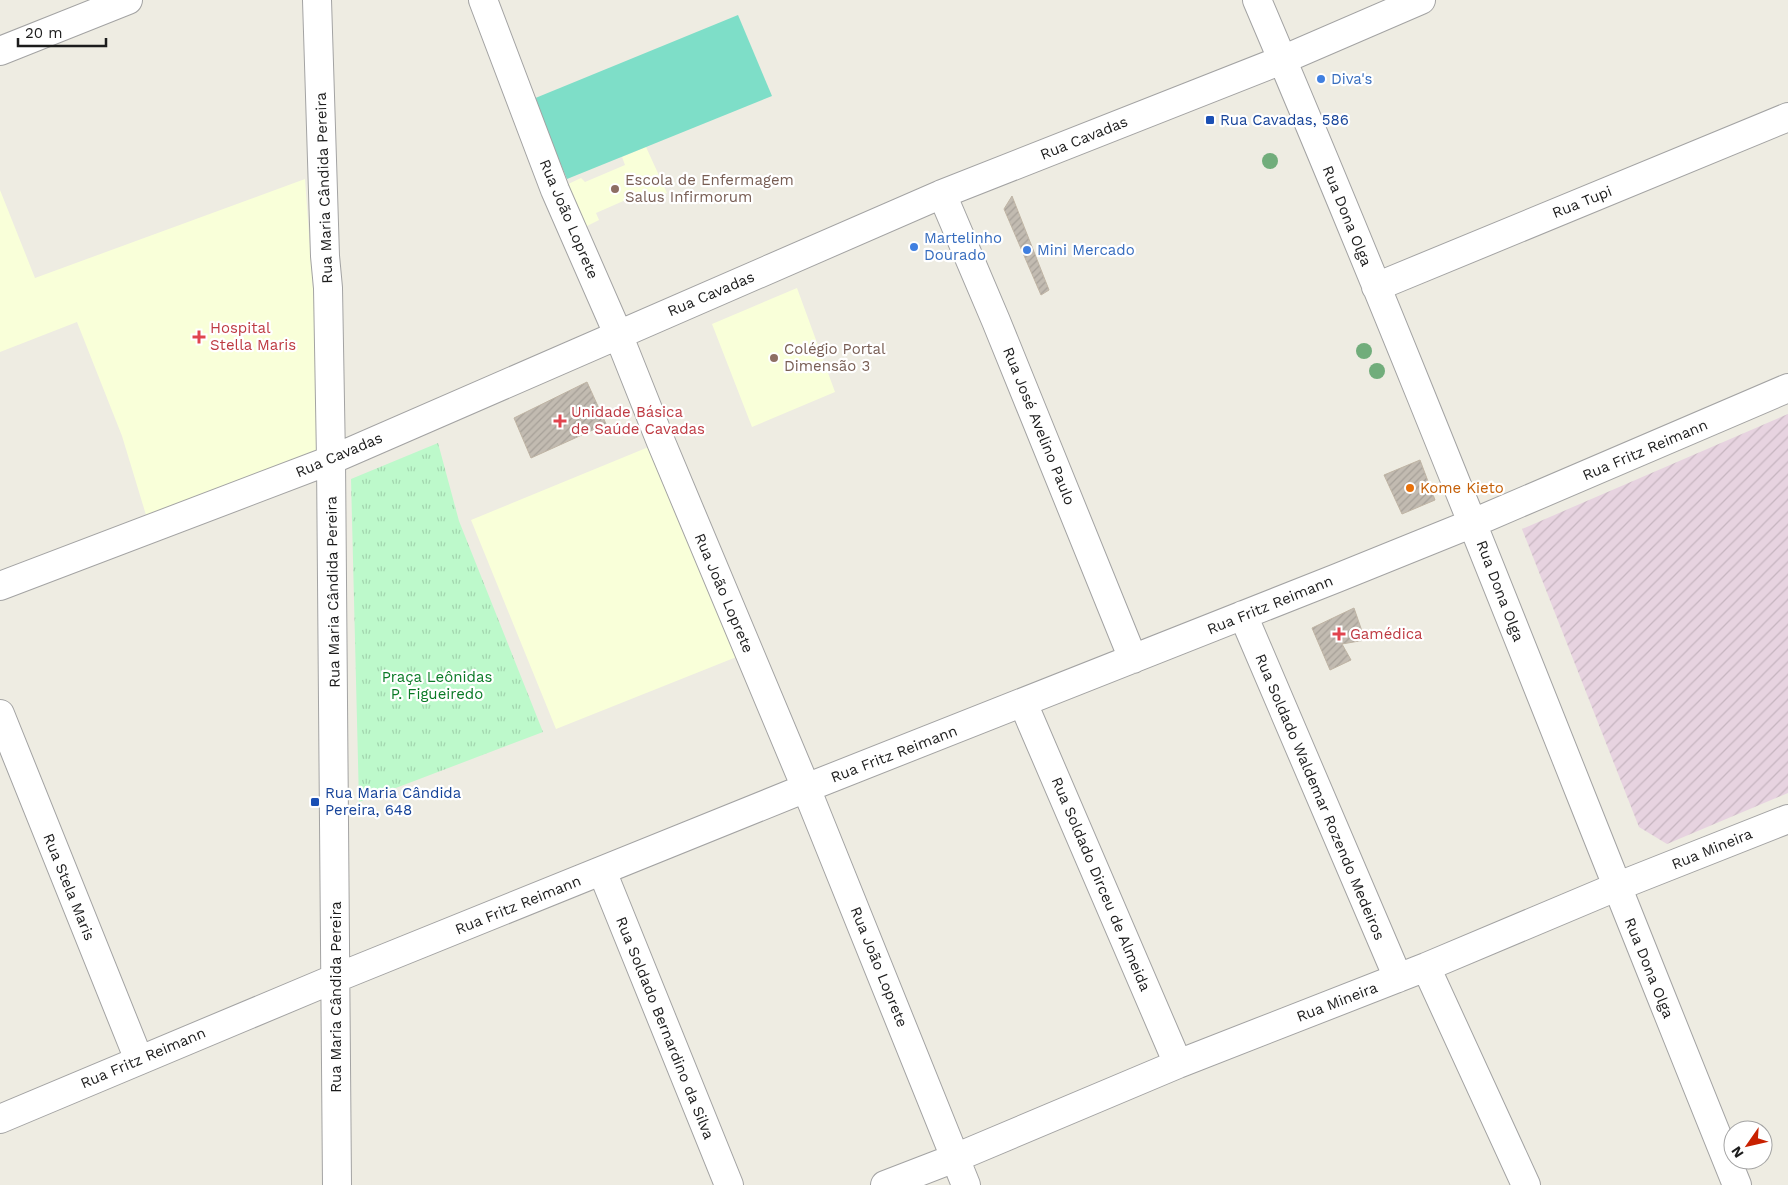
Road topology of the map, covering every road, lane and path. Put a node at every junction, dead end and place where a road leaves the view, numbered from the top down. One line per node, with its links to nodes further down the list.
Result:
1 (128, 0): 6 (street)
2 (317, 0): 13 (street, Rua Maria Cândida Pereira)
3 (484, 0): 11 (street, Rua João Loprete)
4 (1257, 0): 7 (street, Rua Dona Olga)
5 (1421, 0): 7 (street, Rua Cavadas)
6 (0, 51)
7 (1282, 60): 9 (street, Rua Cavadas); 10 (street, Rua Dona Olga)
8 (1788, 117): 10 (street, Rua Tupi)
9 (942, 194): 11 (street, Rua Cavadas); 17 (street, Rua José Avelino Paulo)
10 (1376, 287): 14 (street, Rua Dona Olga)
11 (618, 334): 13 (street, Rua Cavadas); 20 (street, Rua João Loprete)
12 (1788, 388): 14 (street, Rua Fritz Reimann)
13 (332, 460): 15 (street, Rua Cavadas); 25 (street, Rua Maria Cândida Pereira)
14 (1473, 523): 16 (street, Rua Fritz Reimann); 23 (street, Rua Dona Olga)
15 (0, 586)
16 (1243, 615): 17 (street, Rua Fritz Reimann); 26 (street, Rua Soldado Waldemar Rozendo Medeiros)
17 (1133, 659): 18 (street, Rua Fritz Reimann)
18 (1023, 703): 20 (street, Rua Fritz Reimann); 28 (street, Rua Soldado Dirceu de Almeida)
19 (0, 714): 27 (street, Rua Stela Maris)
20 (806, 788): 22 (street, Rua Fritz Reimann); 30 (street, Rua João Loprete)
21 (1788, 818): 23 (street, Rua Mineira)
22 (602, 871): 25 (street, Rua Fritz Reimann); 32 (street, Rua Soldado Bernardino da Silva)
23 (1616, 887): 24 (street, Rua Mineira); 36 (street, Rua Dona Olga)
24 (1426, 967): 26 (street, Rua Mineira); 35 (street)
25 (336, 978): 27 (street, Rua Fritz Reimann); 31 (street, Rua Maria Cândida Pereira)
26 (1398, 978): 28 (street, Rua Mineira)
27 (138, 1060): 29 (street, Rua Fritz Reimann)
28 (1178, 1064): 30 (street, Rua Mineira)
29 (0, 1119)
30 (956, 1158): 33 (street, Rua Mineira); 34 (street, Rua João Loprete)
31 (337, 1185)
32 (729, 1185)
33 (885, 1185)
34 (966, 1185)
35 (1526, 1185)
36 (1737, 1185)

